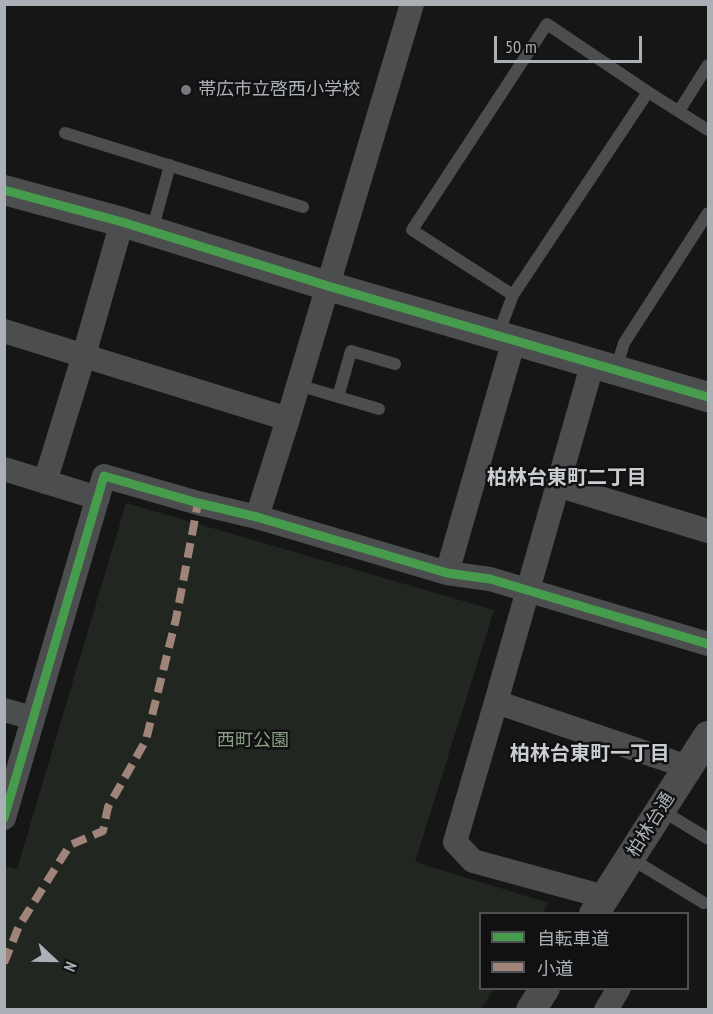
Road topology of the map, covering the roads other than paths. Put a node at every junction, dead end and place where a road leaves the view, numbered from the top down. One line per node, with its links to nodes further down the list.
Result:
1 (412, 4): 13 (street)
2 (708, 65): 4 (lane)
3 (648, 92): 4 (lane); 14 (lane); 14 (lane)
4 (679, 111): 5 (lane)
5 (708, 130)
6 (65, 133): 7 (lane)
7 (170, 165): 9 (lane); 12 (lane)
8 (4, 190): 11 (street)
9 (303, 207)
10 (708, 213): 19 (lane)
11 (122, 222): 12 (street); 17 (street)
12 (151, 231): 13 (street)
13 (328, 286): 16 (street); 20 (street)
14 (513, 295): 16 (lane)
15 (4, 331): 17 (street)
16 (506, 337): 19 (street); 31 (street)
17 (84, 355): 24 (street); 26 (street)
18 (395, 364): 21 (lane)
19 (604, 366): 22 (street); 27 (street)
20 (298, 385): 21 (lane); 24 (street)
21 (338, 397): 23 (lane)
22 (708, 397)
23 (379, 409)
24 (288, 419): 29 (street)
25 (4, 469): 26 (street)
26 (45, 482): 28 (street)
27 (558, 485): 30 (street); 32 (street)
28 (98, 498): 29 (street); 36 (street)
29 (257, 517): 31 (street)
30 (708, 531)
31 (447, 573): 32 (street)
32 (527, 590): 33 (street); 34 (street)
33 (708, 644)
34 (496, 702): 38 (street); 44 (street)
35 (4, 710): 36 (street)
36 (33, 718): 40 (street)
37 (708, 736): 38 (street, 柏林台通)
38 (688, 767): 39 (street, 柏林台通)
39 (660, 809): 41 (lane); 42 (street, 柏林台通)
40 (4, 818)
41 (708, 837)
42 (630, 858): 43 (lane); 44 (street, 柏林台通)
43 (704, 903)
44 (599, 908)
45 (544, 990): 47 (street)
46 (618, 990): 48 (street)
47 (531, 1010)
48 (606, 1010)

